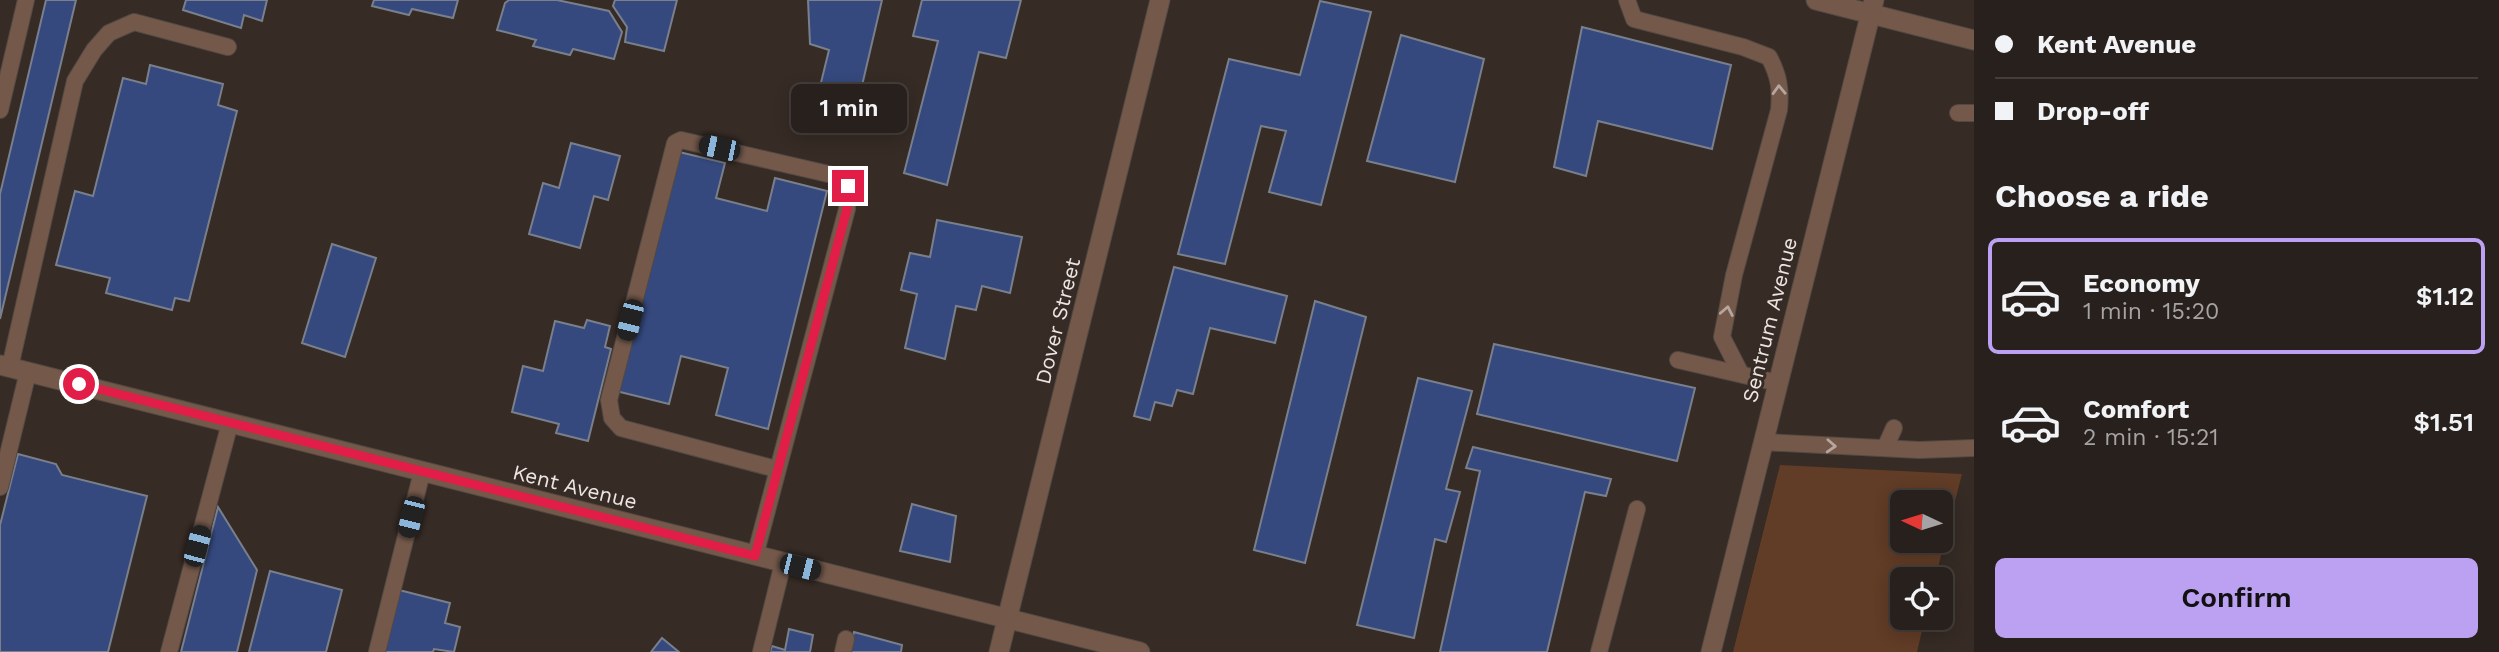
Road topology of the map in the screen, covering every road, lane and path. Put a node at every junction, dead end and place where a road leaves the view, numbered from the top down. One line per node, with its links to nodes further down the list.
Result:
1 (26, 0): 8 (lane)
2 (1160, 0): 24 (street, Dover Street)
3 (1627, 0): 11 (lane, one-way to 3)
4 (1816, 0): 5 (street)
5 (1873, 6): 6 (street); 12 (street, Sentrum Avenue)
6 (1974, 40)
7 (228, 47): 10 (lane)
8 (0, 110)
9 (1678, 360): 11 (lane)
10 (13, 368): 13 (street, Kent Avenue); 20 (lane)
11 (1741, 374): 12 (lane)
12 (1778, 383): 15 (street, Sentrum Avenue)
13 (230, 423): 19 (street, Kent Avenue); 25 (lane)
14 (1894, 428): 16 (lane)
15 (1763, 442): 16 (lane, one-way to 16); 31 (street, Sentrum Avenue)
16 (1885, 448): 17 (lane)
17 (1974, 448)
18 (776, 470): 18 (lane); 22 (lane)
19 (422, 472): 22 (street, Kent Avenue); 26 (lane)
20 (0, 487)
21 (1637, 509): 30 (lane)
22 (755, 556): 23 (street, Kent Avenue)
23 (783, 563): 24 (street, Kent Avenue); 27 (lane)
24 (1007, 619): 28 (street, Dover Street); 29 (street, Kent Avenue)
25 (169, 652)
26 (377, 652)
27 (761, 652)
28 (999, 652)
29 (1140, 652)
30 (1599, 652)
31 (1710, 652)

